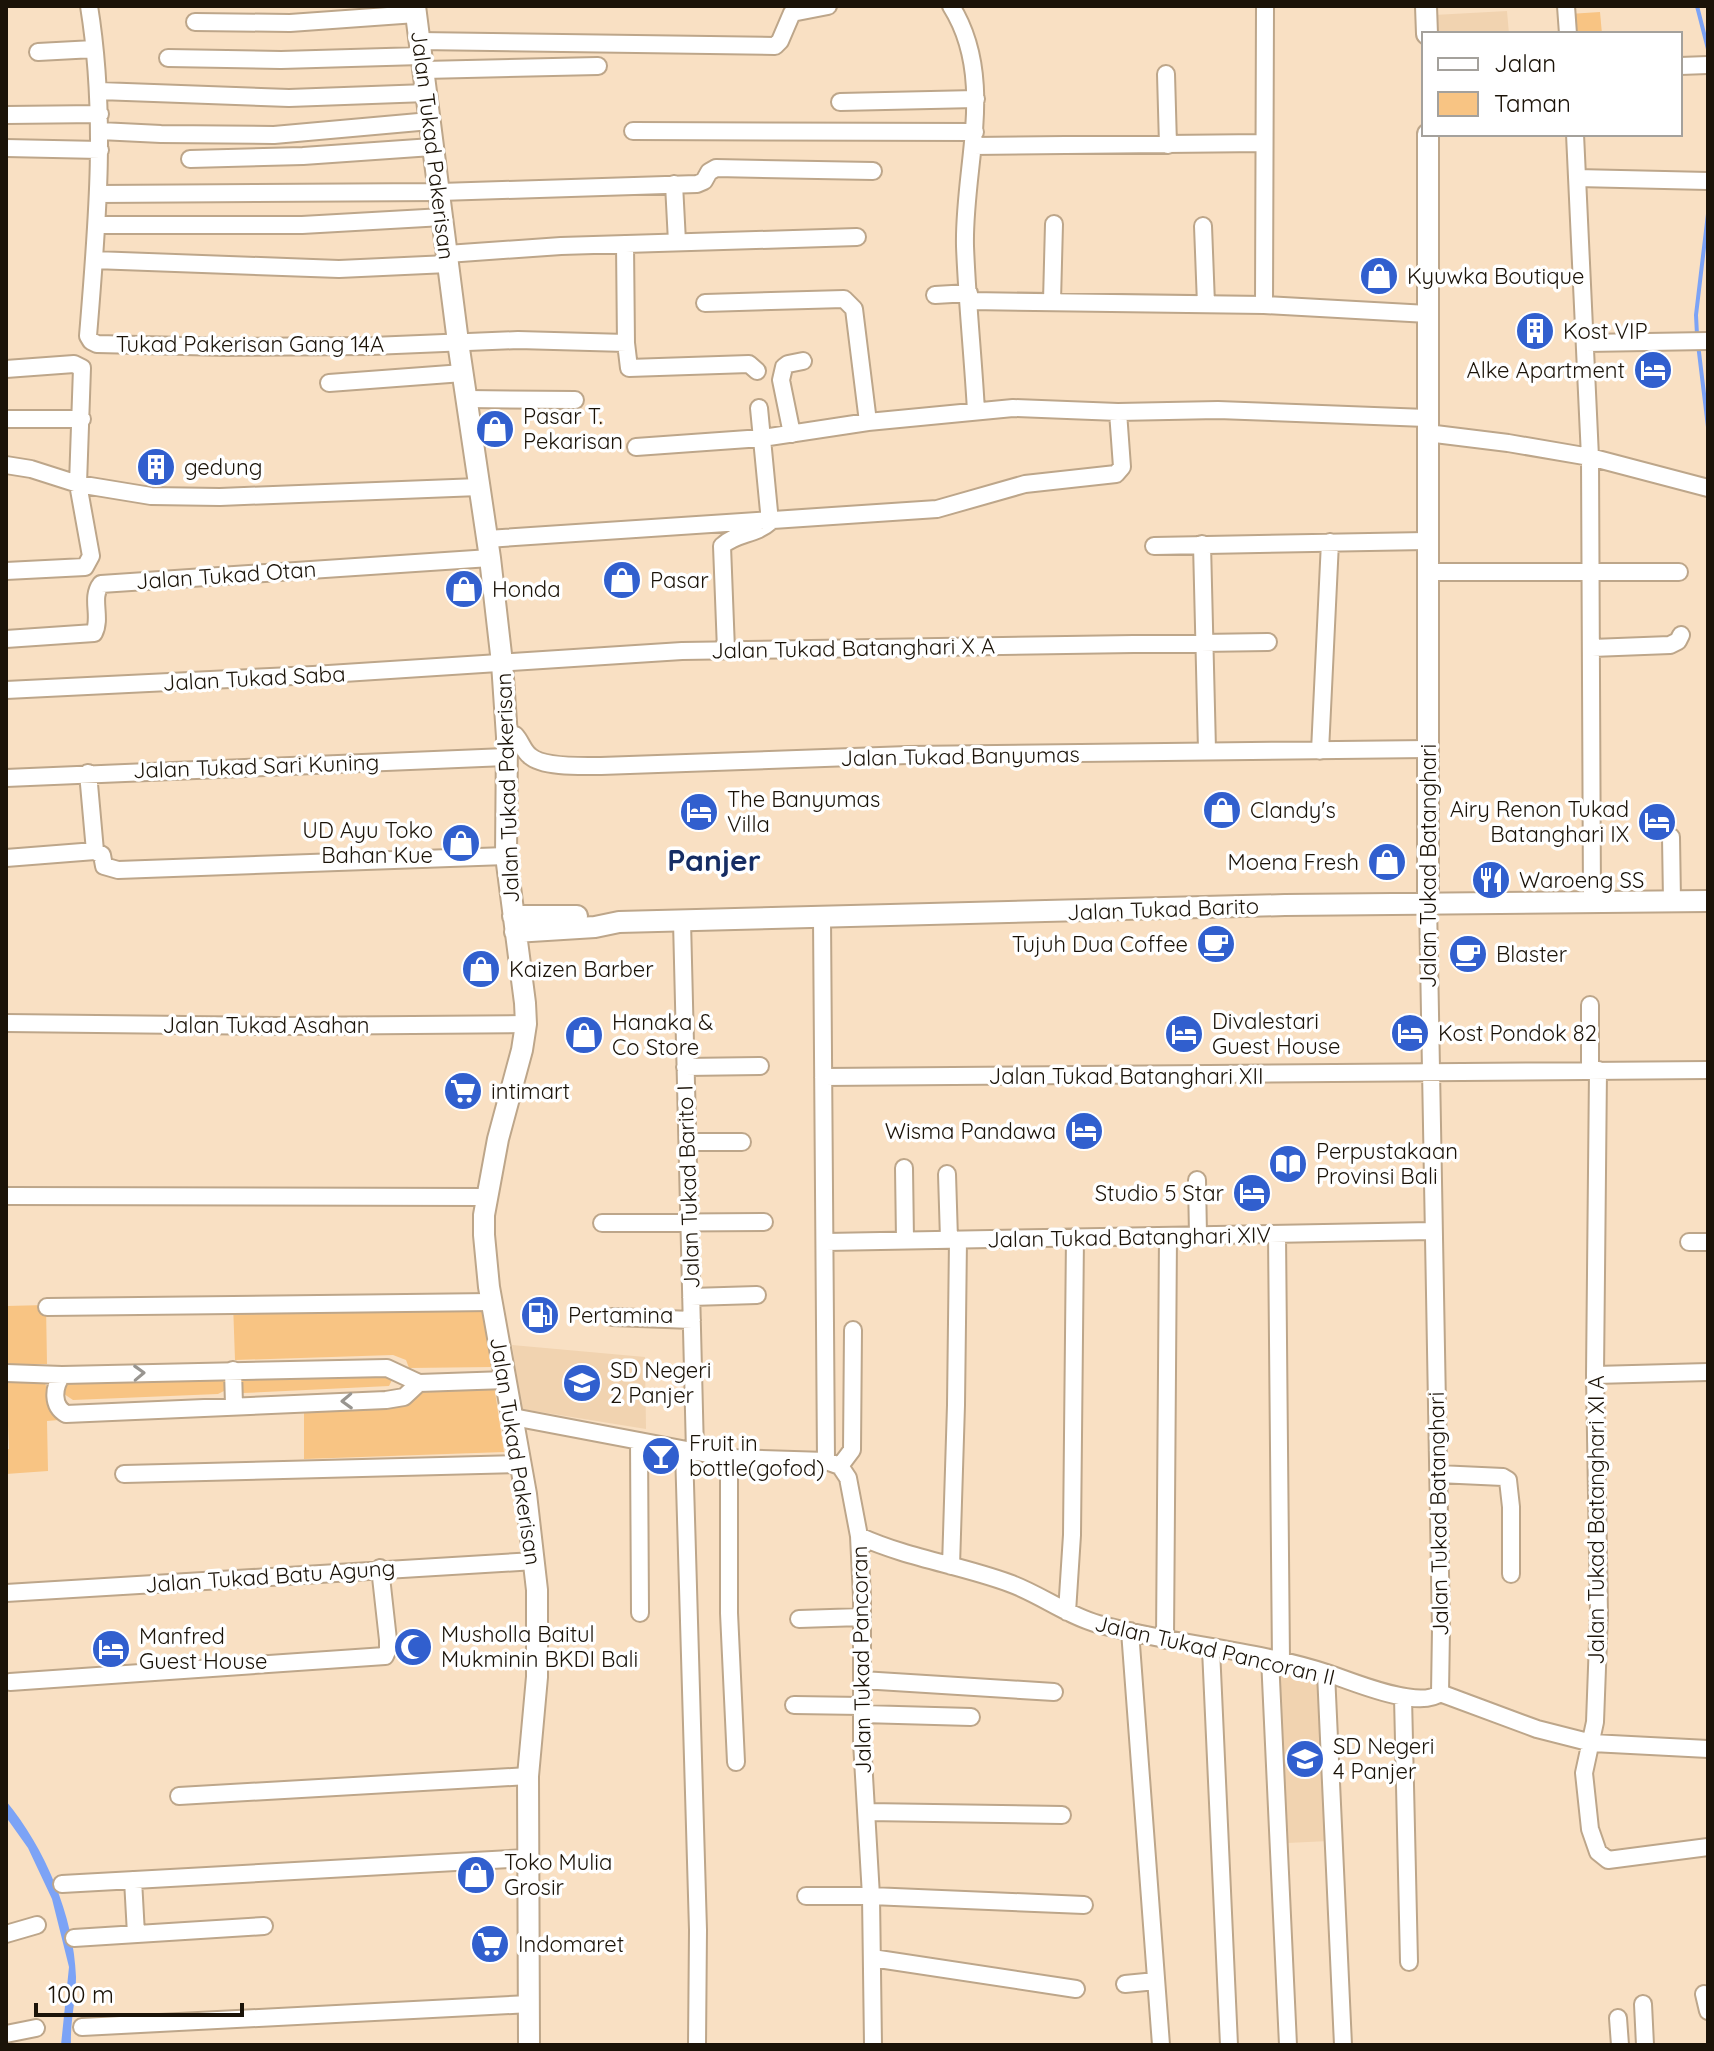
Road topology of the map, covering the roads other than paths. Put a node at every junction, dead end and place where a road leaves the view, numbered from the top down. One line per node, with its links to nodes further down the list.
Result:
1 (89, 6): 11 (street, Tukad Pakerisan Gang 14A)
2 (828, 6): 13 (street)
3 (951, 6): 21 (street)
4 (1265, 6): 30 (street)
5 (1426, 6): 9 (street)
6 (1566, 6): 10 (street)
7 (416, 10): 8 (street); 13 (street, Jalan Tukad Pakerisan)
8 (195, 22)
9 (1427, 32)
10 (1568, 32)
11 (94, 49): 12 (street); 19 (street, Tukad Pakerisan Gang 14A)
12 (38, 52)
13 (421, 56): 14 (street); 15 (street); 20 (street, Jalan Tukad Pakerisan)
14 (168, 58)
15 (598, 66)
16 (1682, 66): 17 (street)
17 (1703, 66)
18 (1166, 74): 31 (street)
19 (99, 91): 20 (street); 25 (street, Tukad Pakerisan Gang 14A)
20 (427, 93): 24 (street, Jalan Tukad Pakerisan)
21 (976, 99): 22 (street); 29 (street)
22 (840, 102)
23 (6, 115): 25 (street)
24 (430, 121): 25 (street); 32 (street, Jalan Tukad Pakerisan)
25 (100, 123): 34 (street, Tukad Pakerisan Gang 14A)
26 (633, 131): 29 (street)
27 (1428, 136): 57 (street, Jalan Tukad Batanghari)
28 (1575, 136): 37 (street)
29 (974, 139): 31 (street); 52 (street)
30 (1264, 143): 31 (street); 56 (street)
31 (1168, 145)
32 (432, 147): 35 (street); 40 (street, Jalan Tukad Pakerisan)
33 (6, 148): 34 (street)
34 (100, 150): 41 (street, Tukad Pakerisan Gang 14A)
35 (190, 159)
36 (873, 171): 39 (street)
37 (1577, 178): 38 (street); 61 (street)
38 (1708, 181)
39 (674, 184): 40 (street); 47 (street)
40 (440, 192): 41 (street); 42 (street, Jalan Tukad Pakerisan)
41 (98, 194): 44 (street, Tukad Pakerisan Gang 14A)
42 (443, 217): 44 (street); 49 (street, Jalan Tukad Pakerisan)
43 (1054, 224): 53 (street)
44 (97, 225): 50 (street, Tukad Pakerisan Gang 14A)
45 (1203, 226): 55 (street)
46 (857, 237): 47 (street)
47 (677, 242): 48 (street)
48 (625, 244): 49 (street); 60 (street)
49 (447, 259): 50 (street); 59 (street, Jalan Tukad Pakerisan)
50 (94, 260): 59 (street, Tukad Pakerisan Gang 14A)
51 (935, 295): 52 (street)
52 (970, 297): 53 (street); 70 (street)
53 (1052, 301): 55 (street)
54 (705, 303): 74 (street)
55 (1206, 304): 56 (street)
56 (1264, 305): 57 (street)
57 (1428, 314): 75 (street, Jalan Tukad Batanghari)
58 (1700, 341): 61 (street)
59 (458, 342): 60 (street); 65 (street, Jalan Tukad Pakerisan)
60 (626, 343): 64 (street)
61 (1586, 343): 79 (street)
62 (803, 361): 76 (street)
63 (6, 369): 73 (street)
64 (757, 371)
65 (463, 373): 66 (street); 67 (street, Jalan Tukad Pakerisan)
66 (329, 383)
67 (467, 399): 68 (street); 82 (street, Jalan Tukad Pakerisan)
68 (575, 400)
69 (759, 408): 77 (street)
70 (976, 411): 71 (street); 74 (street)
71 (1118, 412): 75 (street); 84 (street)
72 (6, 419): 73 (street)
73 (82, 419): 81 (street)
74 (868, 422): 76 (street)
75 (1426, 426): 79 (street); 85 (street, Jalan Tukad Batanghari)
76 (792, 434): 77 (street)
77 (762, 438): 78 (street); 84 (street)
78 (636, 447)
79 (1590, 457): 83 (street); 91 (street)
80 (6, 465): 81 (street)
81 (78, 484): 82 (street); 90 (street)
82 (479, 487): 89 (street, Jalan Tukad Pakerisan)
83 (1708, 488)
84 (770, 522): 89 (street); 99 (street)
85 (1426, 541): 86 (street); 92 (street, Jalan Tukad Batanghari)
86 (1330, 542): 87 (street); 105 (street)
87 (1202, 544): 88 (street); 97 (street)
88 (1154, 546)
89 (489, 549): 95 (street, Jalan Tukad Otan); 100 (street, Jalan Tukad Pakerisan)
90 (6, 571)
91 (1592, 571): 92 (street); 93 (street); 98 (street)
92 (1428, 572): 103 (street, Jalan Tukad Batanghari)
93 (1679, 572)
94 (1681, 635): 98 (street)
95 (6, 639)
96 (1268, 642): 97 (street, Jalan Tukad Batanghari X A)
97 (1204, 644): 99 (street, Jalan Tukad Batanghari X A); 104 (street)
98 (1592, 648): 113 (street)
99 (726, 650): 100 (street, Jalan Tukad Batanghari X A)
100 (502, 663): 101 (street, Jalan Tukad Saba); 102 (street, Jalan Tukad Pakerisan)
101 (6, 690)
102 (506, 733): 104 (street, Jalan Tukad Banyumas); 106 (street, Jalan Tukad Pakerisan)
103 (1428, 749): 105 (street, Jalan Tukad Banyumas); 116 (street, Jalan Tukad Batanghari)
104 (1207, 750): 105 (street, Jalan Tukad Banyumas)
105 (1320, 751)
106 (506, 757): 107 (street, Jalan Tukad Sari Kuning); 111 (street, Jalan Tukad Pakerisan)
107 (88, 773): 108 (street, Jalan Tukad Sari Kuning); 110 (street)
108 (6, 778)
109 (1671, 837): 114 (street)
110 (95, 851): 111 (street); 112 (street)
111 (506, 856): 119 (street, Jalan Tukad Pakerisan)
112 (6, 858)
113 (1592, 901): 114 (street, Jalan Tukad Barito); 116 (street, Jalan Tukad Barito)
114 (1672, 901): 115 (street, Jalan Tukad Barito)
115 (1708, 901)
116 (1428, 902): 117 (street, Jalan Tukad Barito); 127 (street, Jalan Tukad Batanghari)
117 (822, 918): 118 (street, Jalan Tukad Barito); 128 (street, Jalan Tukad Pancoran)
118 (682, 921): 119 (street, Jalan Tukad Barito); 124 (street, Jalan Tukad Barito I)
119 (514, 924): 122 (street, Jalan Tukad Pakerisan)
120 (1590, 1005): 125 (street, Jalan Tukad Batanghari XI A)
121 (6, 1023): 122 (street, Jalan Tukad Asahan)
122 (526, 1024): 135 (street, Jalan Tukad Pakerisan)
123 (760, 1066): 124 (street)
124 (685, 1067): 129 (street, Jalan Tukad Barito I)
125 (1594, 1070): 126 (street, Jalan Tukad Batanghari XII); 127 (street, Jalan Tukad Batanghari XII); 160 (street, Jalan Tukad Batanghari XI A)
126 (1708, 1070)
127 (1430, 1074): 128 (street, Jalan Tukad Batanghari XII); 139 (street, Jalan Tukad Batanghari)
128 (823, 1077): 146 (street, Jalan Tukad Pancoran)
129 (688, 1142): 130 (street); 138 (street, Jalan Tukad Barito I)
130 (742, 1142)
131 (904, 1168): 144 (street)
132 (947, 1174): 145 (street)
133 (1197, 1180): 141 (street)
134 (6, 1196): 135 (street)
135 (487, 1197): 151 (street, Jalan Tukad Pakerisan)
136 (764, 1222): 138 (street)
137 (602, 1223): 138 (street)
138 (689, 1223): 150 (street, Jalan Tukad Barito I)
139 (1432, 1231): 140 (street, Jalan Tukad Batanghari XIV); 171 (street, Jalan Tukad Batanghari)
140 (1277, 1234): 141 (street, Jalan Tukad Batanghari XIV); 185 (street)
141 (1198, 1235): 142 (street, Jalan Tukad Batanghari XIV)
142 (1168, 1236): 143 (street, Jalan Tukad Batanghari XIV); 183 (street)
143 (1075, 1237): 145 (street, Jalan Tukad Batanghari XIV); 178 (street)
144 (905, 1240): 145 (street, Jalan Tukad Batanghari XIV); 146 (street, Jalan Tukad Batanghari XIV)
145 (953, 1240): 174 (street)
146 (826, 1242): 169 (street, Jalan Tukad Pancoran)
147 (1689, 1242): 148 (street)
148 (1708, 1242)
149 (757, 1295): 150 (street)
150 (691, 1297): 154 (street, Jalan Tukad Barito I)
151 (492, 1302): 152 (street); 161 (street, Jalan Tukad Pakerisan)
152 (47, 1307)
153 (612, 1317): 154 (street)
154 (692, 1320): 166 (street, Jalan Tukad Barito I)
155 (853, 1330): 169 (street)
156 (233, 1370): 159 (street, one-way to 156); 162 (street); 163 (street)
157 (1708, 1372): 160 (street)
158 (6, 1373): 159 (street)
159 (62, 1375): 163 (street)
160 (1595, 1375): 195 (street, Jalan Tukad Batanghari XI A)
161 (506, 1380): 162 (street); 164 (street, Jalan Tukad Pakerisan)
162 (419, 1383): 163 (street, one-way to 163)
163 (234, 1405)
164 (520, 1418): 165 (street); 168 (street, Jalan Tukad Pakerisan)
165 (639, 1441): 166 (street); 179 (street)
166 (690, 1451): 167 (street); 228 (street, Jalan Tukad Barito I)
167 (729, 1458): 169 (street); 197 (street)
168 (521, 1464): 170 (street); 173 (street, Jalan Tukad Pakerisan)
169 (833, 1464): 172 (street, Jalan Tukad Pancoran)
170 (124, 1474)
171 (1438, 1474): 176 (street); 190 (street, Jalan Tukad Batanghari)
172 (859, 1536): 174 (street, Jalan Tukad Pancoran II); 180 (street, Jalan Tukad Pancoran)
173 (535, 1561): 175 (street, Jalan Tukad Batu Agung); 198 (street, Jalan Tukad Pakerisan)
174 (951, 1566): 178 (street, Jalan Tukad Pancoran II)
175 (380, 1568): 177 (street, Jalan Tukad Batu Agung); 188 (street)
176 (1511, 1574)
177 (6, 1593)
178 (1067, 1612): 182 (street, Jalan Tukad Pancoran II)
179 (640, 1613)
180 (862, 1617): 181 (street); 187 (street, Jalan Tukad Pancoran)
181 (799, 1619)
182 (1130, 1631): 183 (street, Jalan Tukad Pancoran II); 216 (street)
183 (1165, 1640): 184 (street, Jalan Tukad Pancoran II)
184 (1211, 1649): 185 (street, Jalan Tukad Pancoran II); 231 (street)
185 (1276, 1660): 186 (street, Jalan Tukad Pancoran II); 232 (street)
186 (1326, 1673): 191 (street, Jalan Tukad Pancoran II); 233 (street)
187 (862, 1680): 189 (street); 193 (street, Jalan Tukad Pancoran)
188 (10, 1682)
189 (1054, 1692)
190 (1440, 1693): 191 (street, Jalan Tukad Pancoran II); 195 (street)
191 (1403, 1697): 215 (street)
192 (794, 1705): 193 (street)
193 (862, 1710): 194 (street); 200 (street, Jalan Tukad Pancoran)
194 (971, 1717)
195 (1592, 1743): 196 (street); 202 (street, Jalan Tukad Batanghari XI A)
196 (1708, 1749)
197 (736, 1762)
198 (528, 1776): 199 (street); 203 (street, Jalan Tukad Pakerisan)
199 (179, 1796)
200 (867, 1812): 201 (street); 207 (street, Jalan Tukad Pancoran)
201 (1062, 1815)
202 (1708, 1847)
203 (527, 1858): 204 (street); 220 (street, Jalan Tukad Pakerisan)
204 (133, 1880): 205 (street); 212 (street)
205 (62, 1884)
206 (806, 1896): 207 (street)
207 (871, 1896): 208 (street); 214 (street, Jalan Tukad Pancoran)
208 (1084, 1905)
209 (37, 1925): 211 (street)
210 (264, 1926): 212 (street)
211 (6, 1933)
212 (136, 1934): 213 (street)
213 (74, 1938)
214 (872, 1958): 218 (street); 229 (street, Jalan Tukad Pancoran)
215 (1409, 1962)
216 (1156, 1981): 217 (street); 230 (street)
217 (1125, 1984)
218 (1076, 1989)
219 (1704, 1994): 222 (street)
220 (530, 2004): 224 (street); 227 (street, Jalan Tukad Pakerisan)
221 (1643, 2004): 235 (street)
222 (1708, 2011)
223 (1618, 2018): 234 (street)
224 (82, 2027)
225 (36, 2028): 226 (street)
226 (6, 2034)
227 (529, 2045)
228 (697, 2045)
229 (873, 2045)
230 (1161, 2045)
231 (1229, 2045)
232 (1288, 2045)
233 (1343, 2045)
234 (1620, 2045)
235 (1645, 2045)

